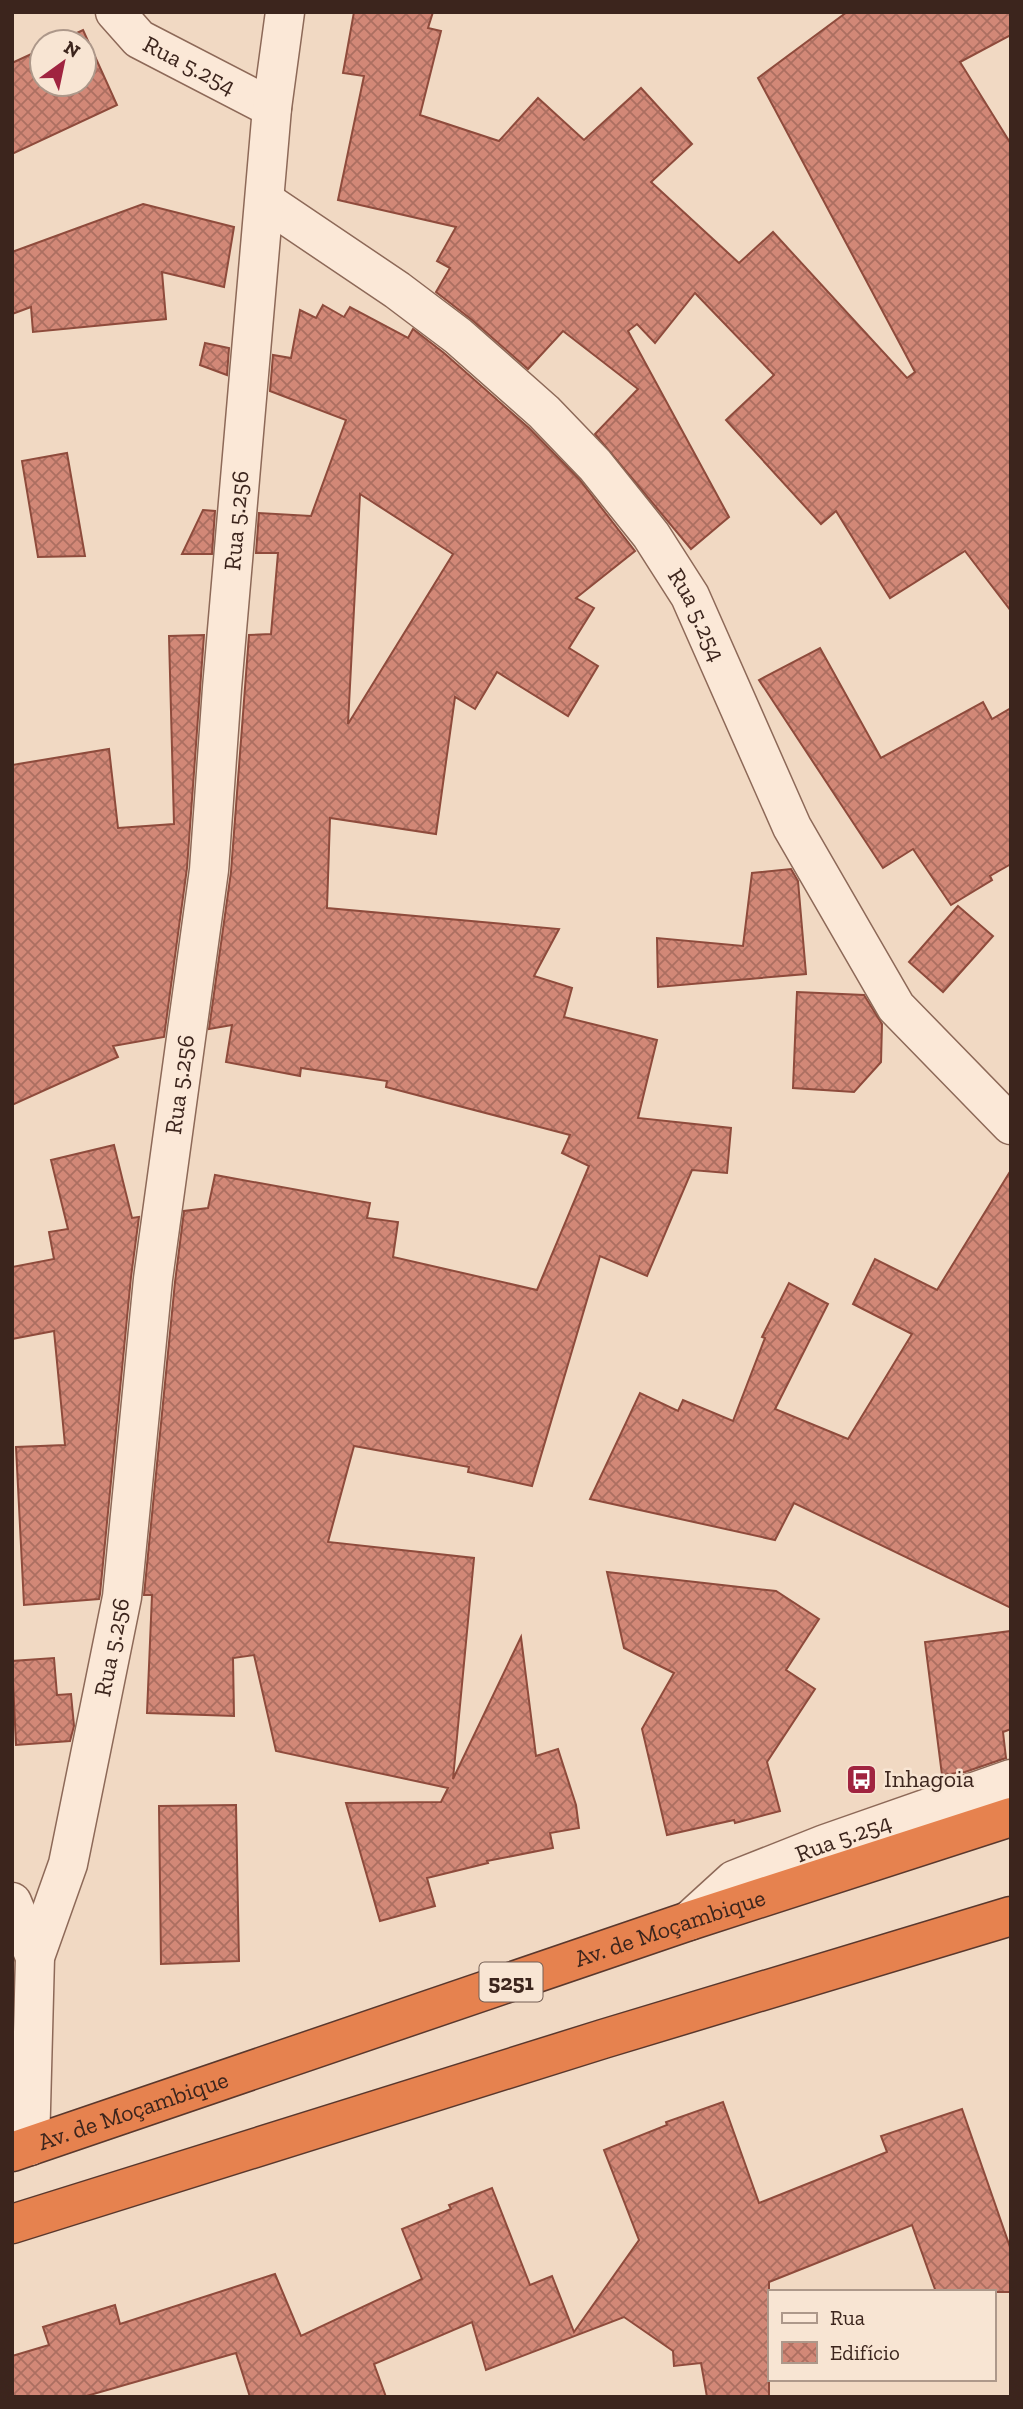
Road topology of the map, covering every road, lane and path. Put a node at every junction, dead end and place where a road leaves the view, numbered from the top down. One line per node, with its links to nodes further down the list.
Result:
1 (115, 12): 3 (street, Rua 5.254)
2 (285, 12): 3 (street, Rua 5.256)
3 (272, 108): 4 (street, Rua 5.256)
4 (265, 201): 5 (street, Rua 5.254); 11 (street, Rua 5.256)
5 (1011, 1125)
6 (1011, 1779): 10 (street, Rua 5.254)
7 (1011, 1817): 10 (highway, Av. de Moçambique / 5251)
8 (12, 1902): 11 (street)
9 (1011, 1916): 13 (highway)
10 (689, 1921): 12 (highway, Av. de Moçambique / 5251)
11 (36, 1957): 12 (street, Rua 5.256)
12 (21, 2149)
13 (12, 2224)

